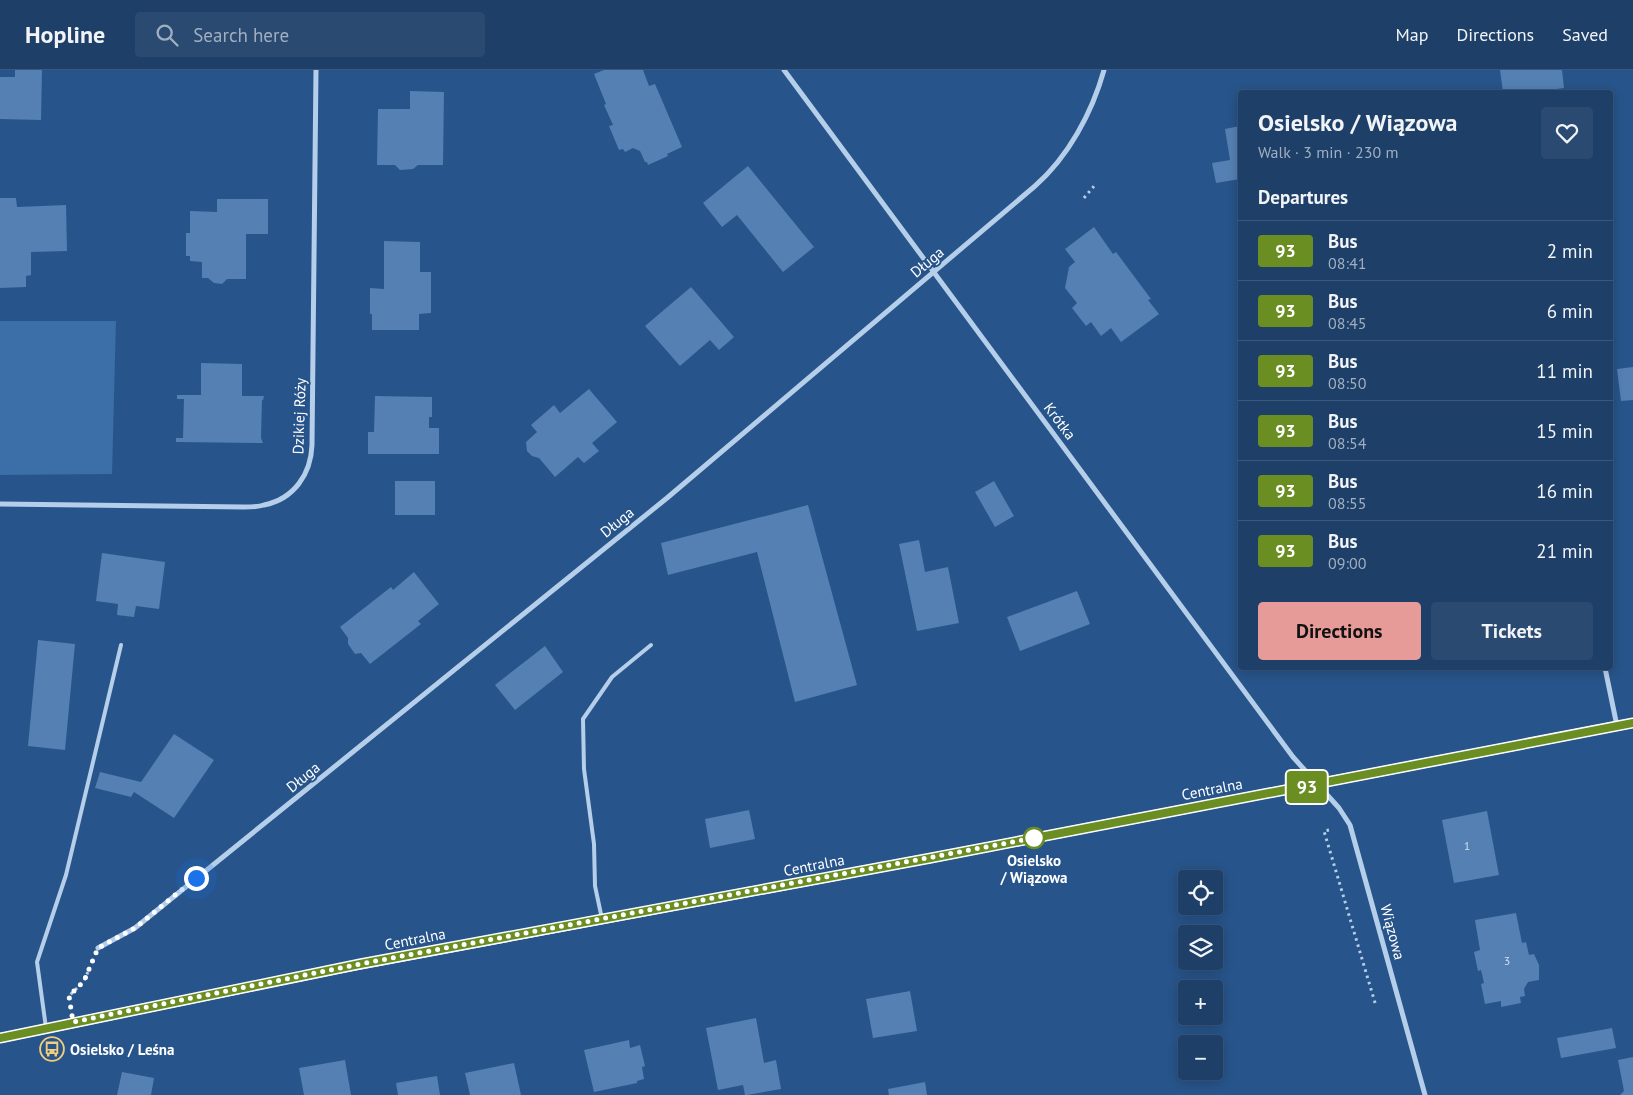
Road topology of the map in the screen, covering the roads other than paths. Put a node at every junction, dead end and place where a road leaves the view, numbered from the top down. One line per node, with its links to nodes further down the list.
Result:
1 (316, 70): 5 (street, Dzikiej Róży)
2 (784, 70): 4 (street, Krótka)
3 (1104, 70): 4 (street, Długa)
4 (934, 272): 11 (street, Krótka); 13 (street, Długa)
5 (0, 504)
6 (121, 645): 14 (lane)
7 (651, 645): 12 (lane)
8 (1605, 670): 10 (street)
9 (1633, 723): 10 (street, Centralna)
10 (1617, 726): 11 (street, Centralna)
11 (1319, 784): 12 (street, Centralna); 16 (street, Wiązowa)
12 (602, 919): 14 (street, Centralna)
13 (98, 948)
14 (46, 1028): 15 (street, Centralna)
15 (0, 1038)
16 (1425, 1095)

